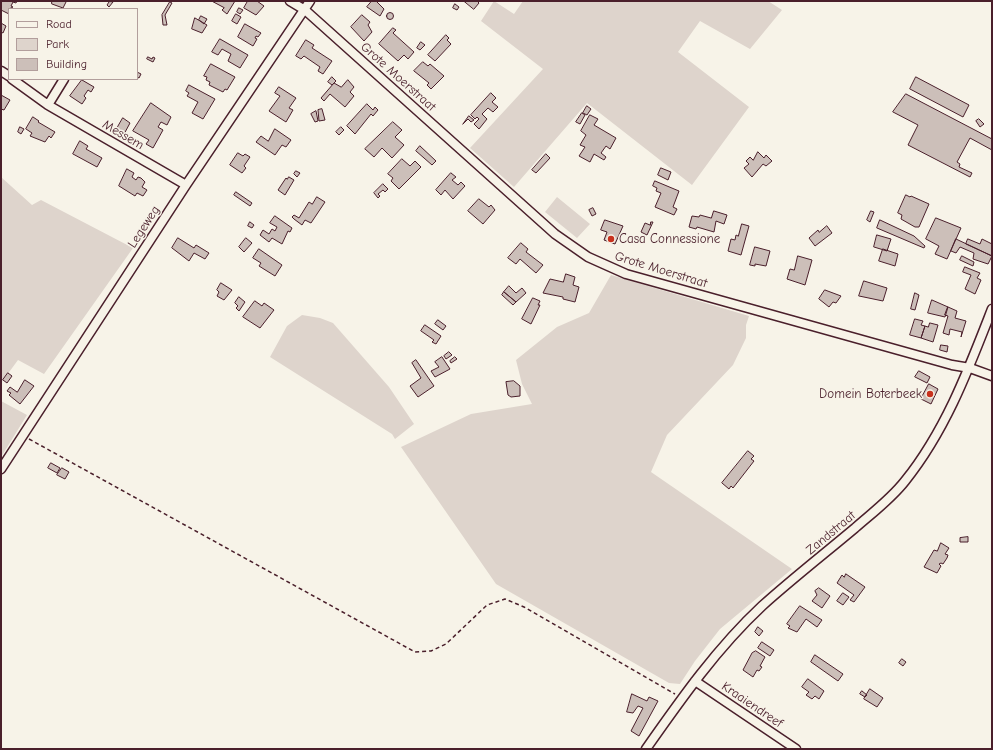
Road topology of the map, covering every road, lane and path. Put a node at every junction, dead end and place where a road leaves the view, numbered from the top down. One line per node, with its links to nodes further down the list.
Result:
1 (290, 1): 3 (street, Grote Moerstraat)
2 (310, 1): 3 (street, Legeweg)
3 (305, 10): 7 (street, Legeweg); 9 (street, Grote Moerstraat)
4 (13, 80): 6 (street, Messem)
5 (63, 80): 6 (street)
6 (48, 105): 7 (street, Messem)
7 (186, 185): 11 (street, Legeweg)
8 (992, 308): 9 (street, Zandstraat)
9 (970, 368): 10 (street, Grote Moerstraat); 13 (street, Zandstraat)
10 (992, 376)
11 (23, 435): 12 (street, Legeweg); 14 (path)
12 (1, 469)
13 (695, 682): 14 (street, Zandstraat); 16 (street, Kraaiendreef)
14 (682, 698): 15 (street, Zandstraat)
15 (646, 749)
16 (796, 749)

